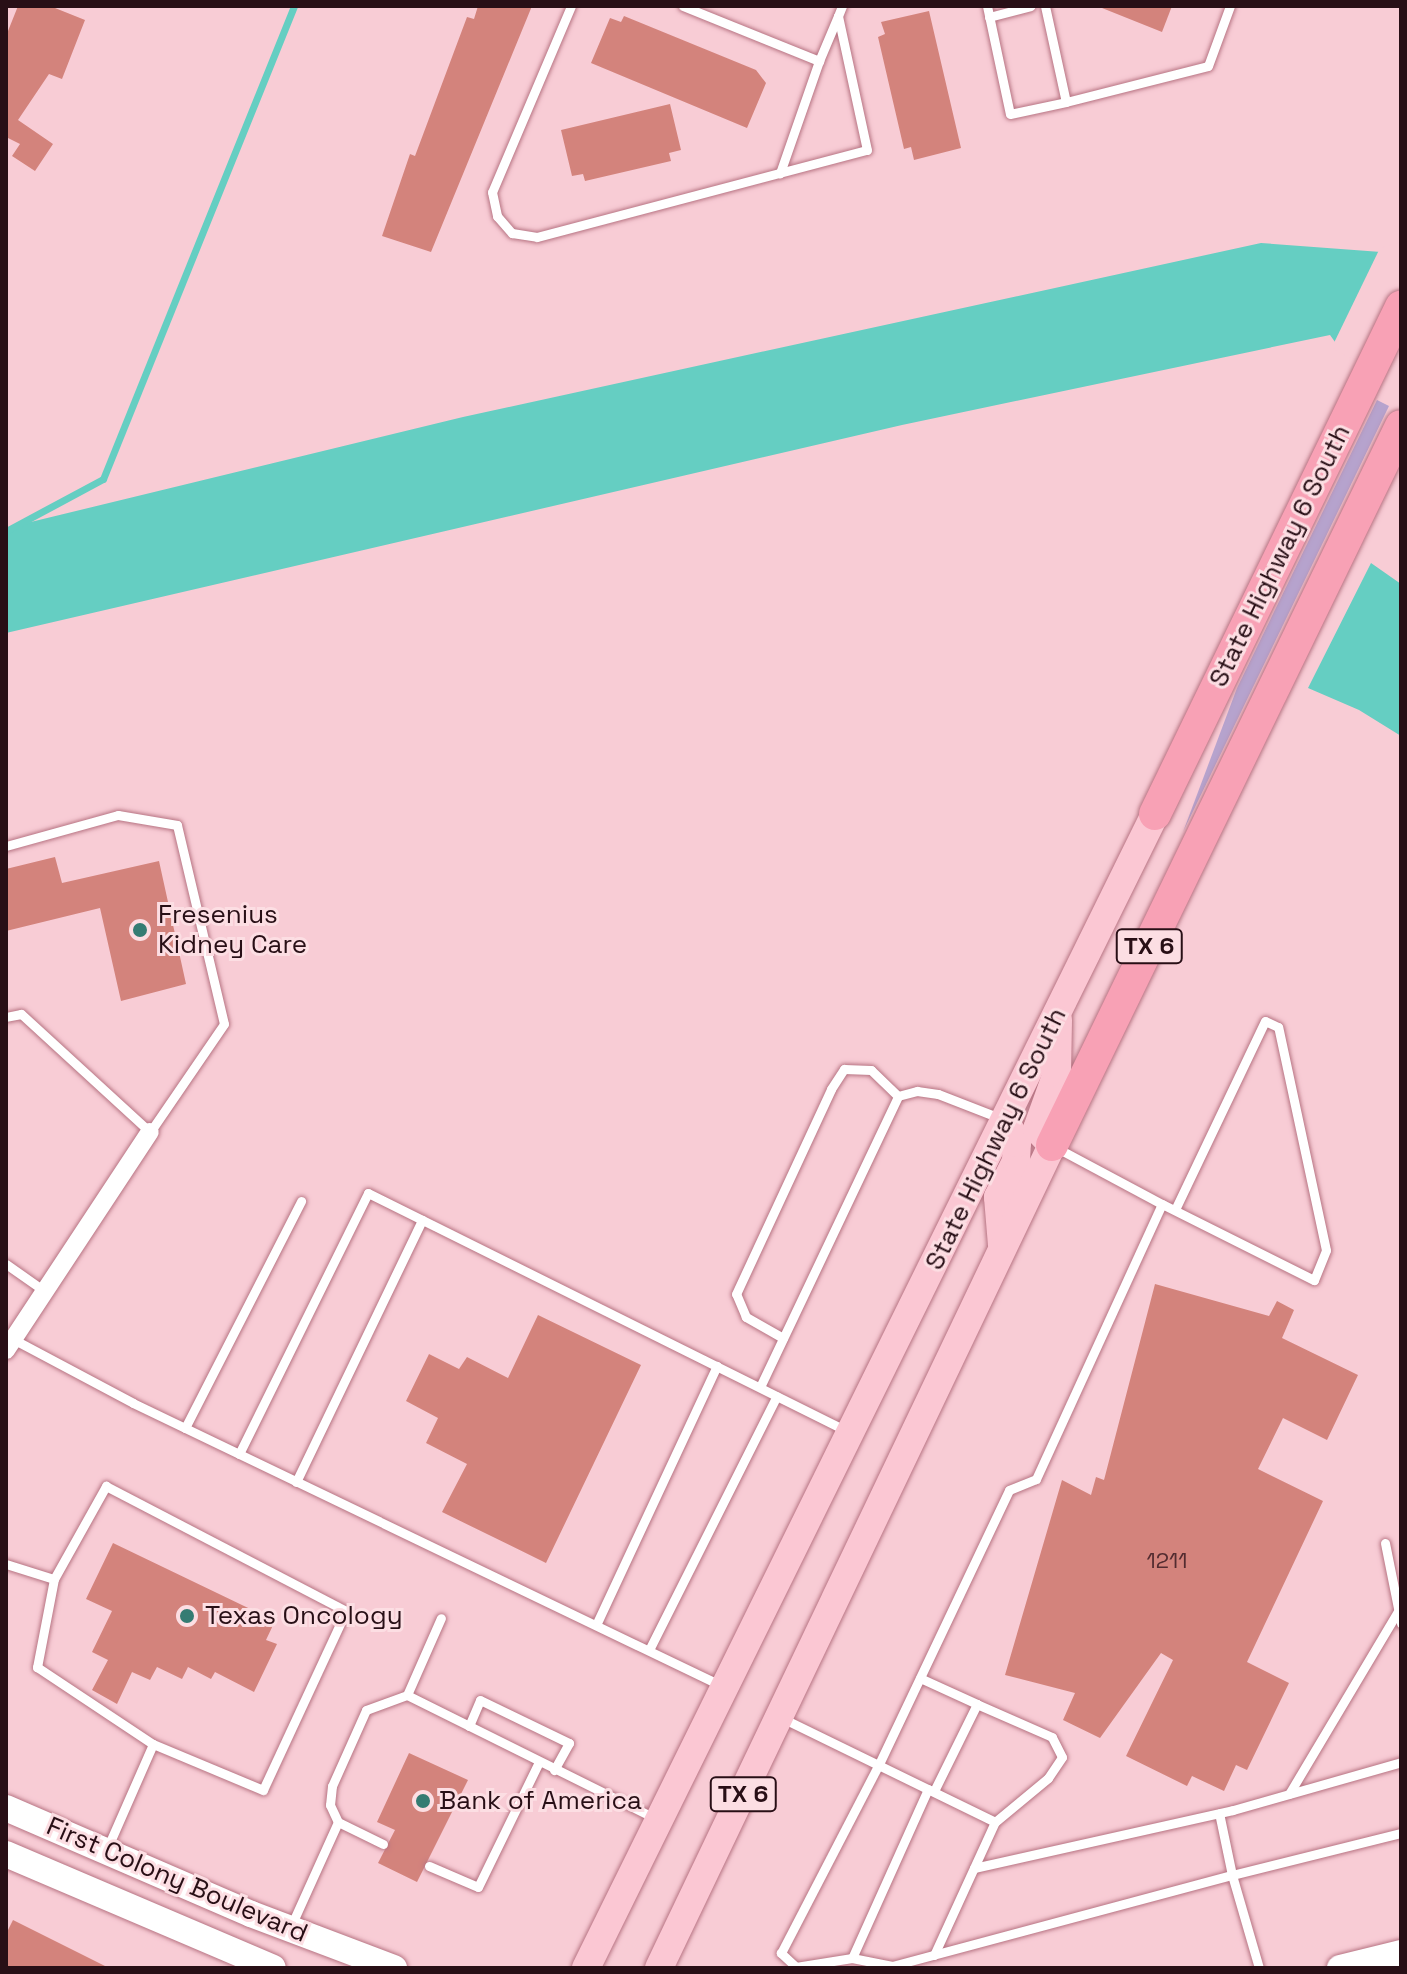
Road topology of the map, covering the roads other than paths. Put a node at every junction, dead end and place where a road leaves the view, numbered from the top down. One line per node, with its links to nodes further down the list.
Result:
1 (571, 6): 10 (lane)
2 (683, 6): 8 (lane)
3 (1031, 6): 7 (lane)
4 (1045, 6): 9 (lane)
5 (1230, 6): 9 (lane)
6 (840, 11): 8 (lane); 10 (lane)
7 (988, 11): 9 (lane)
8 (819, 61): 10 (lane)
9 (1066, 102)
10 (780, 173)
11 (1401, 307): 13 (highway, State Highway 6 South / TX 6)
12 (1401, 426): 20 (highway, State Highway 6 South / TX 6)
13 (1155, 814): 15 (main road, State Highway 6 South / TX 6)
14 (6, 846): 19 (lane)
15 (1058, 1012): 18 (main road, State Highway 6 South / TX 6); 20 (main road)
16 (6, 1017): 19 (lane)
17 (898, 1096): 18 (lane); 28 (lane); 28 (lane)
18 (1006, 1121): 25 (main road); 34 (main road, State Highway 6 South / TX 6)
19 (150, 1132): 27 (street)
20 (1052, 1145): 22 (lane); 25 (main road, State Highway 6 South / TX 6)
21 (301, 1201): 33 (lane)
22 (1162, 1204): 23 (lane); 45 (lane)
23 (1175, 1210): 23 (lane)
24 (422, 1220): 30 (lane); 35 (lane); 36 (lane)
25 (1002, 1248): 49 (main road, State Highway 6 South / TX 6)
26 (6, 1264): 27 (lane)
27 (43, 1290): 29 (street)
28 (783, 1338): 31 (lane)
29 (8, 1341): 33 (lane)
30 (717, 1366): 31 (lane); 43 (lane)
31 (760, 1387): 32 (lane)
32 (777, 1396): 34 (lane); 44 (lane)
33 (185, 1428): 35 (lane)
34 (852, 1433): 46 (main road, State Highway 6 South / TX 6)
35 (239, 1454): 36 (lane)
36 (296, 1482): 43 (lane)
37 (1385, 1543): 40 (lane)
38 (6, 1564): 39 (lane)
39 (54, 1579): 51 (lane); 51 (lane)
40 (1398, 1611): 42 (lane); 57 (lane)
41 (441, 1618): 47 (lane)
42 (1401, 1623)
43 (596, 1625): 44 (lane)
44 (649, 1650): 46 (lane)
45 (920, 1678): 48 (lane); 54 (lane)
46 (723, 1687): 60 (main road, State Highway 6 South / TX 6)
47 (407, 1695): 50 (lane); 61 (lane)
48 (977, 1704): 56 (lane); 62 (lane)
49 (780, 1718): 54 (lane); 77 (main road, State Highway 6 South / TX 6)
50 (469, 1726): 52 (lane); 55 (lane)
51 (153, 1744): 65 (lane)
52 (539, 1762): 55 (lane); 67 (lane)
53 (1401, 1762): 57 (lane)
54 (879, 1764): 56 (lane); 73 (lane)
55 (554, 1770): 60 (lane)
56 (931, 1790): 62 (lane); 73 (lane)
57 (1289, 1794): 59 (lane)
58 (6, 1808): 65 (main road, First Colony Boulevard)
59 (1219, 1813): 68 (lane); 69 (lane)
60 (658, 1819): 76 (main road, State Highway 6 South / TX 6)
61 (338, 1822): 64 (lane); 70 (lane)
62 (995, 1822): 68 (lane)
63 (1401, 1833): 69 (lane)
64 (383, 1844)
65 (105, 1851): 70 (main road, First Colony Boulevard)
66 (6, 1854): 74 (main road, First Colony Boulevard)
67 (429, 1866)
68 (974, 1868): 72 (lane)
69 (1232, 1875): 72 (lane); 78 (lane)
70 (290, 1929): 75 (main road, First Colony Boulevard)
71 (1401, 1953): 79 (main road)
72 (934, 1955): 73 (lane)
73 (852, 1958)
74 (273, 1968)
75 (394, 1968)
76 (586, 1968)
77 (659, 1968)
78 (1259, 1968)
79 (1340, 1968)

